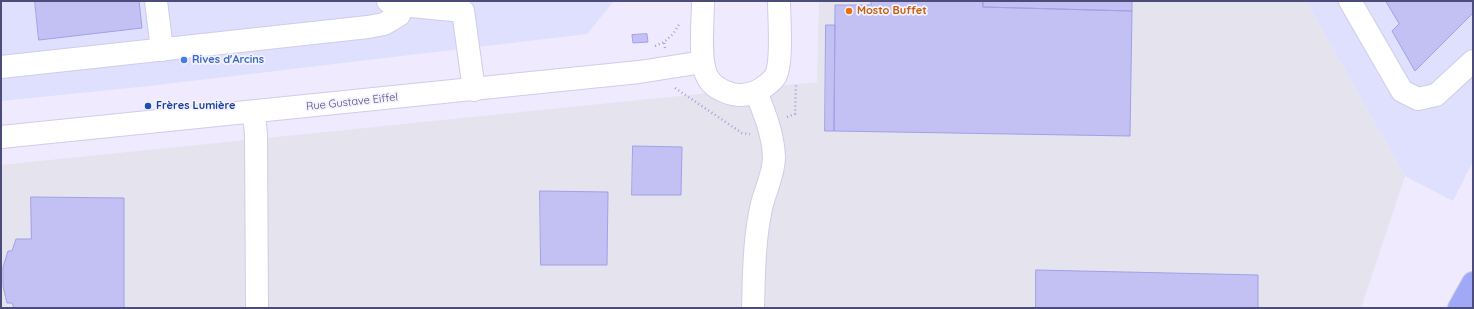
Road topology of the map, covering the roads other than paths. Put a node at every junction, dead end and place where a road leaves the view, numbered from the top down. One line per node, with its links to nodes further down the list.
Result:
1 (156, 1): 6 (street)
2 (704, 1): 8 (street)
3 (779, 1): 11 (street)
4 (1350, 1): 7 (street)
5 (394, 3): 6 (street); 10 (street)
6 (162, 50): 9 (street)
7 (1473, 61)
8 (703, 62): 10 (street, Rue Gustave Eiffel); 11 (street)
9 (1, 67)
10 (474, 90): 12 (street, Rue Gustave Eiffel)
11 (756, 92): 16 (street)
12 (254, 112): 13 (street, Rue Gustave Eiffel); 15 (street)
13 (1, 138)
14 (1473, 283): 17 (highway)
15 (257, 308)
16 (754, 308)
17 (1459, 308)

